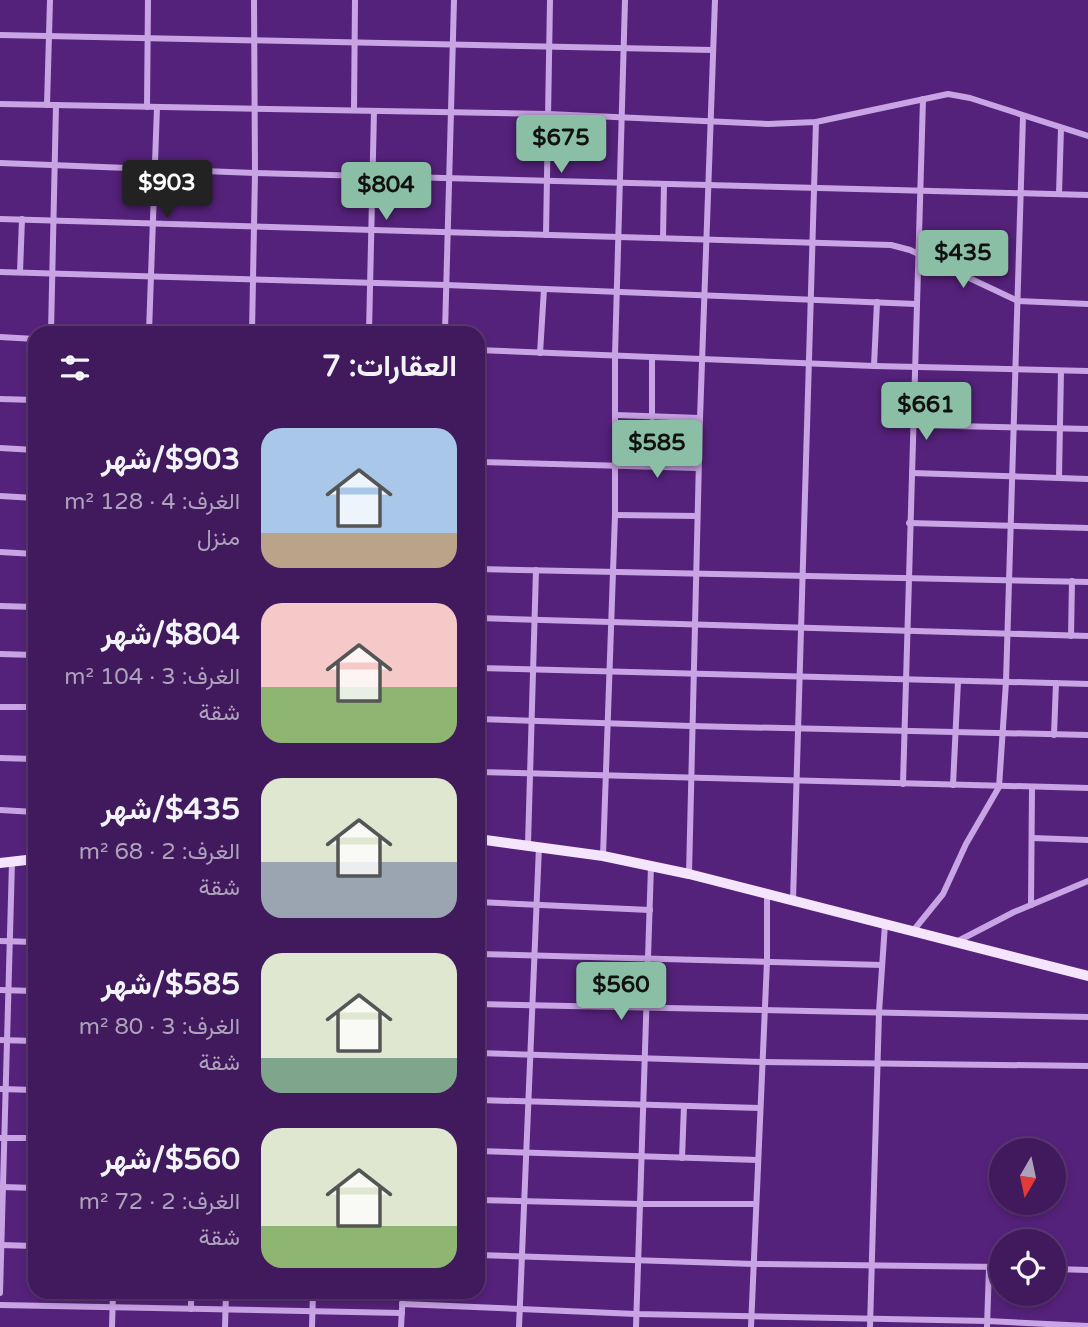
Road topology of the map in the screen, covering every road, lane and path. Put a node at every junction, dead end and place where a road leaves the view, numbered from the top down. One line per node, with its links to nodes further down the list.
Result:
1 (50, 0): 10 (street)
2 (148, 0): 11 (street)
3 (254, 0): 12 (street)
4 (355, 0): 13 (street)
5 (454, 0): 14 (street)
6 (550, 0): 15 (street)
7 (625, 0): 16 (street)
8 (715, 0): 17 (street)
9 (0, 35): 10 (street)
10 (48, 35): 11 (street); 20 (street)
11 (147, 37): 12 (street); 22 (street)
12 (253, 40): 13 (street); 24 (street)
13 (355, 42): 14 (street); 25 (street)
14 (453, 43): 15 (street); 27 (street)
15 (550, 46): 16 (street); 28 (street)
16 (624, 48): 17 (street); 30 (street)
17 (713, 50): 31 (street)
18 (923, 99): 29 (street); 32 (street); 46 (street)
19 (0, 104): 20 (street)
20 (47, 104): 21 (street)
21 (56, 105): 22 (street); 36 (street)
22 (147, 107): 23 (street)
23 (157, 107): 24 (street); 37 (street)
24 (253, 109): 25 (street); 38 (street)
25 (354, 110): 26 (street)
26 (374, 111): 27 (street); 39 (street)
27 (451, 112): 28 (street); 40 (street)
28 (548, 114): 30 (street); 41 (street)
29 (1023, 116): 33 (street); 47 (street)
30 (622, 117): 31 (street); 42 (street)
31 (711, 120): 32 (street); 44 (street)
32 (816, 122): 45 (street)
33 (1062, 128): 34 (street); 48 (street)
34 (1088, 136)
35 (0, 163): 36 (street)
36 (55, 165): 37 (street); 52 (street)
37 (155, 169): 38 (street); 53 (street)
38 (255, 173): 39 (street); 54 (street)
39 (373, 176): 40 (street); 55 (street)
40 (449, 178): 41 (street); 56 (street)
41 (547, 181): 42 (street); 57 (street)
42 (621, 183): 43 (street); 58 (street)
43 (664, 184): 44 (street); 59 (street)
44 (708, 185): 45 (street); 60 (street)
45 (814, 187): 46 (street); 61 (street)
46 (920, 190): 47 (street); 62 (street)
47 (1020, 192): 48 (street); 74 (street)
48 (1059, 194): 49 (street)
49 (1088, 195)
50 (0, 219): 51 (street)
51 (22, 219): 52 (street); 64 (street)
52 (54, 220): 53 (street); 65 (street)
53 (153, 224): 54 (street); 66 (street)
54 (254, 227): 55 (street); 67 (street)
55 (372, 230): 56 (street); 68 (street)
56 (448, 232): 57 (street); 69 (street)
57 (546, 235): 58 (street)
58 (618, 237): 59 (street); 71 (street)
59 (663, 238): 60 (street)
60 (706, 240): 61 (street); 72 (street)
61 (812, 243): 62 (street); 73 (street)
62 (918, 255): 74 (street); 76 (street)
63 (0, 272): 64 (street)
64 (20, 272): 65 (street)
65 (53, 273): 66 (street); 78 (street)
66 (152, 276): 67 (street); 79 (street)
67 (253, 280): 68 (street); 80 (street)
68 (370, 284): 69 (street); 81 (street)
69 (446, 285): 70 (street); 82 (street)
70 (544, 289): 71 (street); 86 (street)
71 (617, 292): 72 (street); 87 (street)
72 (705, 296): 73 (street); 89 (street)
73 (810, 300): 75 (street); 90 (street)
74 (1018, 301): 77 (street); 93 (street)
75 (877, 302): 76 (street); 91 (street)
76 (916, 304): 92 (street)
77 (1088, 304)
78 (51, 326)
79 (149, 326)
80 (252, 326)
81 (369, 326)
82 (445, 326)
83 (0, 337): 84 (street)
84 (28, 339)
85 (485, 350): 86 (street)
86 (540, 352): 87 (street)
87 (615, 355): 88 (street); 98 (street)
88 (652, 357): 89 (street); 99 (street)
89 (702, 358): 90 (street); 100 (street)
90 (808, 363): 91 (street); 127 (street)
91 (874, 366): 92 (street)
92 (914, 367): 93 (street); 101 (street)
93 (1016, 369): 94 (street); 102 (street)
94 (1061, 371): 95 (street); 103 (street)
95 (1088, 372)
96 (0, 399): 97 (street)
97 (28, 400)
98 (615, 415): 99 (street); 108 (street)
99 (652, 416): 100 (street)
100 (700, 418): 109 (street)
101 (913, 425): 102 (street); 110 (street)
102 (1014, 428): 103 (street); 111 (street)
103 (1060, 429): 104 (street); 112 (street)
104 (1088, 429)
105 (0, 448): 106 (street)
106 (28, 450)
107 (485, 462): 108 (street)
108 (616, 466): 109 (street); 116 (street)
109 (698, 468): 117 (street)
110 (912, 473): 111 (street); 118 (street)
111 (1013, 476): 112 (street); 119 (street)
112 (1059, 477): 113 (street)
113 (1088, 479)
114 (0, 496): 115 (street)
115 (28, 498)
116 (615, 515): 117 (street); 125 (street)
117 (697, 516): 126 (street)
118 (909, 523): 119 (street); 128 (street)
119 (1011, 526): 120 (street); 129 (street)
120 (1088, 528)
121 (0, 552): 122 (street)
122 (28, 554)
123 (485, 569): 124 (street)
124 (536, 570): 125 (street); 135 (street)
125 (612, 572): 126 (street); 136 (street)
126 (697, 574): 127 (street); 137 (street)
127 (802, 576): 128 (street); 138 (street)
128 (908, 579): 129 (street); 139 (street)
129 (1009, 580): 130 (street); 140 (street)
130 (1072, 581): 131 (street); 141 (street)
131 (1088, 582)
132 (0, 606): 133 (street)
133 (28, 607)
134 (485, 618): 135 (street)
135 (534, 620): 136 (street); 146 (street)
136 (611, 623): 137 (street); 147 (street)
137 (695, 625): 138 (street); 148 (street)
138 (800, 629): 139 (street); 149 (street)
139 (908, 632): 140 (street); 150 (street)
140 (1007, 633): 141 (street); 152 (street)
141 (1071, 636): 142 (street)
142 (1088, 636)
143 (0, 654): 144 (street)
144 (28, 655)
145 (485, 668): 146 (street)
146 (532, 669): 147 (street); 158 (street)
147 (610, 672): 148 (street); 159 (street)
148 (693, 674): 149 (street); 160 (street)
149 (799, 678): 150 (street); 161 (street)
150 (906, 680): 151 (street); 162 (street)
151 (958, 681): 152 (street); 163 (street)
152 (1006, 682): 153 (street); 164 (street)
153 (1056, 684): 154 (street); 165 (street)
154 (1088, 684)
155 (0, 706): 156 (street)
156 (28, 707)
157 (485, 719): 158 (street)
158 (530, 720): 159 (street); 170 (street)
159 (608, 724): 160 (street); 171 (street)
160 (691, 726): 161 (street); 172 (street)
161 (798, 729): 162 (street); 173 (street)
162 (904, 731): 163 (street); 174 (street)
163 (956, 732): 164 (street); 175 (street)
164 (1004, 734): 165 (street); 176 (street)
165 (1054, 734): 166 (street)
166 (1088, 735)
167 (0, 758): 168 (street)
168 (28, 759)
169 (485, 772): 170 (street)
170 (530, 774): 171 (street); 184 (street)
171 (606, 775): 172 (street); 185 (street)
172 (690, 777): 173 (street); 189 (street)
173 (797, 781): 174 (street); 192 (street)
174 (902, 784): 175 (street)
175 (953, 785): 176 (street)
176 (999, 787): 177 (street); 198 (street)
177 (1032, 788): 178 (street); 181 (street)
178 (1088, 788)
179 (0, 810): 180 (street)
180 (28, 811)
181 (1031, 838): 183 (street); 195 (street)
182 (485, 840): 184 (main road)
183 (1088, 840)
184 (534, 845): 185 (main road); 194 (street)
185 (603, 856): 188 (main road)
186 (28, 860): 187 (main road)
187 (6, 863): 200 (street)
188 (651, 866): 189 (main road); 196 (street)
189 (688, 874): 191 (main road)
190 (1088, 881): 195 (street)
191 (767, 894): 192 (main road); 206 (street)
192 (793, 901): 197 (main road)
193 (485, 902): 194 (street)
194 (536, 905): 196 (street); 204 (street)
195 (1031, 905): 202 (street)
196 (650, 910): 205 (street)
197 (884, 924): 198 (main road); 207 (street)
198 (913, 931): 202 (main road)
199 (0, 941): 200 (street)
200 (10, 941): 201 (street); 210 (street)
201 (28, 942)
202 (957, 942): 208 (main road)
203 (485, 954): 204 (street)
204 (534, 956): 205 (street); 213 (street)
205 (649, 959): 206 (street); 214 (street)
206 (767, 961): 207 (street); 215 (street)
207 (882, 965): 216 (street)
208 (1088, 976)
209 (0, 990): 210 (street)
210 (9, 990): 211 (street); 218 (street)
211 (28, 990)
212 (485, 1004): 213 (street)
213 (533, 1006): 214 (street); 221 (street)
214 (647, 1009): 215 (street); 222 (street)
215 (764, 1012): 216 (street); 223 (street)
216 (879, 1012): 217 (street); 224 (street)
217 (1088, 1017)
218 (3, 1040): 219 (street); 226 (street)
219 (28, 1041)
220 (485, 1053): 221 (street)
221 (531, 1056): 222 (street); 229 (street)
222 (645, 1059): 223 (street); 230 (street)
223 (762, 1062): 224 (street); 232 (street)
224 (878, 1063): 225 (street); 252 (street)
225 (1088, 1066)
226 (3, 1089): 227 (street); 233 (street)
227 (28, 1090)
228 (485, 1101): 229 (street)
229 (530, 1103): 230 (street); 236 (street)
230 (643, 1105): 231 (street); 237 (street)
231 (684, 1106): 232 (street); 238 (street)
232 (760, 1108): 239 (street)
233 (2, 1138): 234 (street); 240 (street)
234 (28, 1138)
235 (485, 1151): 236 (street)
236 (528, 1154): 237 (street); 243 (street)
237 (642, 1157): 238 (street); 244 (street)
238 (682, 1158): 239 (street)
239 (758, 1160): 245 (street)
240 (2, 1187): 241 (street); 246 (street)
241 (28, 1188)
242 (485, 1200): 243 (street)
243 (526, 1202): 244 (street); 249 (street)
244 (640, 1204): 245 (street); 250 (street)
245 (756, 1204): 251 (street)
246 (1, 1245): 247 (street); 256 (street)
247 (28, 1246)
248 (485, 1255): 249 (street)
249 (523, 1256): 250 (street); 266 (street)
250 (638, 1262): 251 (street); 270 (street)
251 (754, 1264): 252 (street); 271 (street)
252 (872, 1266): 253 (street); 272 (street)
253 (989, 1267): 273 (street)
254 (1066, 1269): 255 (street)
255 (1088, 1270)
256 (0, 1293)
257 (113, 1299): 264 (street)
258 (191, 1299): 265 (street)
259 (226, 1299): 267 (street)
260 (313, 1299): 268 (street)
261 (402, 1299): 262 (street)
262 (402, 1304): 266 (street); 269 (street)
263 (0, 1305): 264 (street)
264 (112, 1308): 265 (street); 275 (street)
265 (191, 1309): 267 (street)
266 (520, 1309): 270 (street); 279 (street)
267 (225, 1310): 268 (street); 276 (street)
268 (313, 1311): 269 (street); 277 (street)
269 (402, 1313): 278 (street)
270 (636, 1314): 271 (street); 280 (street)
271 (752, 1317): 272 (street); 281 (street)
272 (870, 1323): 273 (street)
273 (987, 1324): 274 (street)
274 (1088, 1326)
275 (112, 1327)
276 (225, 1327)
277 (312, 1327)
278 (401, 1327)
279 (519, 1327)
280 (636, 1327)
281 (751, 1327)

